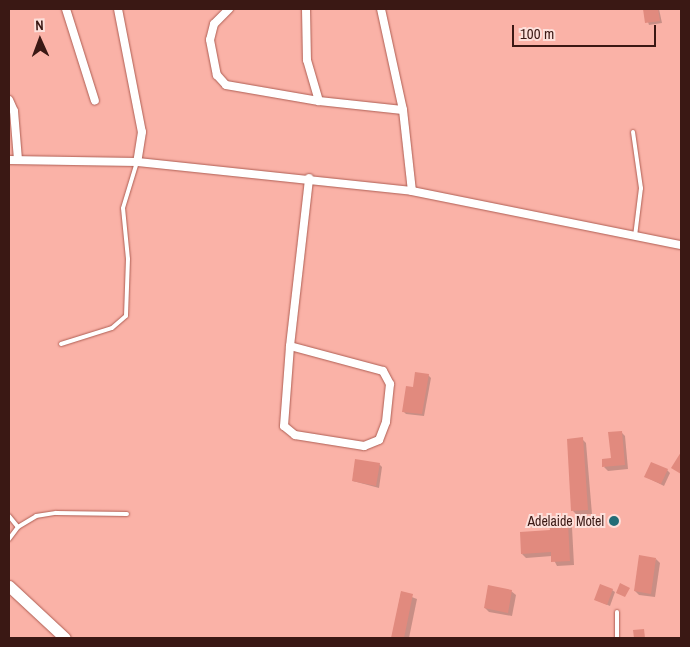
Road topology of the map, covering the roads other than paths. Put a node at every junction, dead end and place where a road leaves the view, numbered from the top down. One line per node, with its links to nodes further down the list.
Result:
1 (66, 9): 7 (street)
2 (118, 9): 13 (street)
3 (229, 9): 8 (street)
4 (306, 9): 8 (street)
5 (381, 9): 9 (street)
6 (9, 100): 12 (street)
7 (95, 101)
8 (319, 101): 9 (street)
9 (403, 110): 15 (street)
10 (633, 132): 16 (lane)
11 (9, 160): 12 (street)
12 (18, 160): 13 (street)
13 (137, 162): 14 (street); 18 (lane)
14 (308, 178): 15 (street); 19 (street)
15 (412, 191): 16 (street)
16 (635, 236): 17 (street)
17 (681, 244)
18 (61, 344)
19 (290, 346): 19 (street)
20 (127, 514): 22 (lane)
21 (9, 516): 22 (lane)
22 (18, 527): 23 (lane)
23 (9, 539)
24 (9, 586): 26 (street)
25 (617, 612): 27 (lane)
26 (65, 638)
27 (617, 638)

